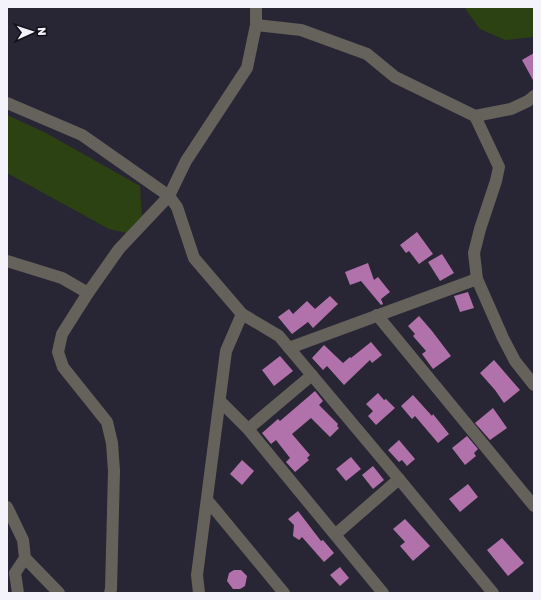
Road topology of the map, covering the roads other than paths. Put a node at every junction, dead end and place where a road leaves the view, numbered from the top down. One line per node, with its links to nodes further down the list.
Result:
1 (256, 7): 2 (street)
2 (256, 25): 5 (street); 6 (street)
3 (534, 96): 5 (street)
4 (7, 103): 6 (street)
5 (475, 116): 8 (street)
6 (169, 196): 9 (street); 10 (street)
7 (7, 261): 9 (street)
8 (477, 278): 11 (street); 14 (street)
9 (88, 292): 25 (street)
10 (242, 314): 12 (street); 15 (street)
11 (377, 315): 12 (street); 19 (street)
12 (289, 348): 13 (street)
13 (312, 375): 16 (street); 17 (street)
14 (532, 376)
15 (220, 401): 16 (street); 18 (street)
16 (248, 429): 21 (street)
17 (400, 479): 21 (street); 29 (street)
18 (208, 501): 26 (street); 27 (street)
19 (534, 506)
20 (7, 507): 22 (street)
21 (336, 534): 28 (street)
22 (25, 558): 23 (street); 24 (street)
23 (18, 593)
24 (59, 593)
25 (110, 593)
26 (199, 593)
27 (284, 593)
28 (383, 593)
29 (492, 593)

